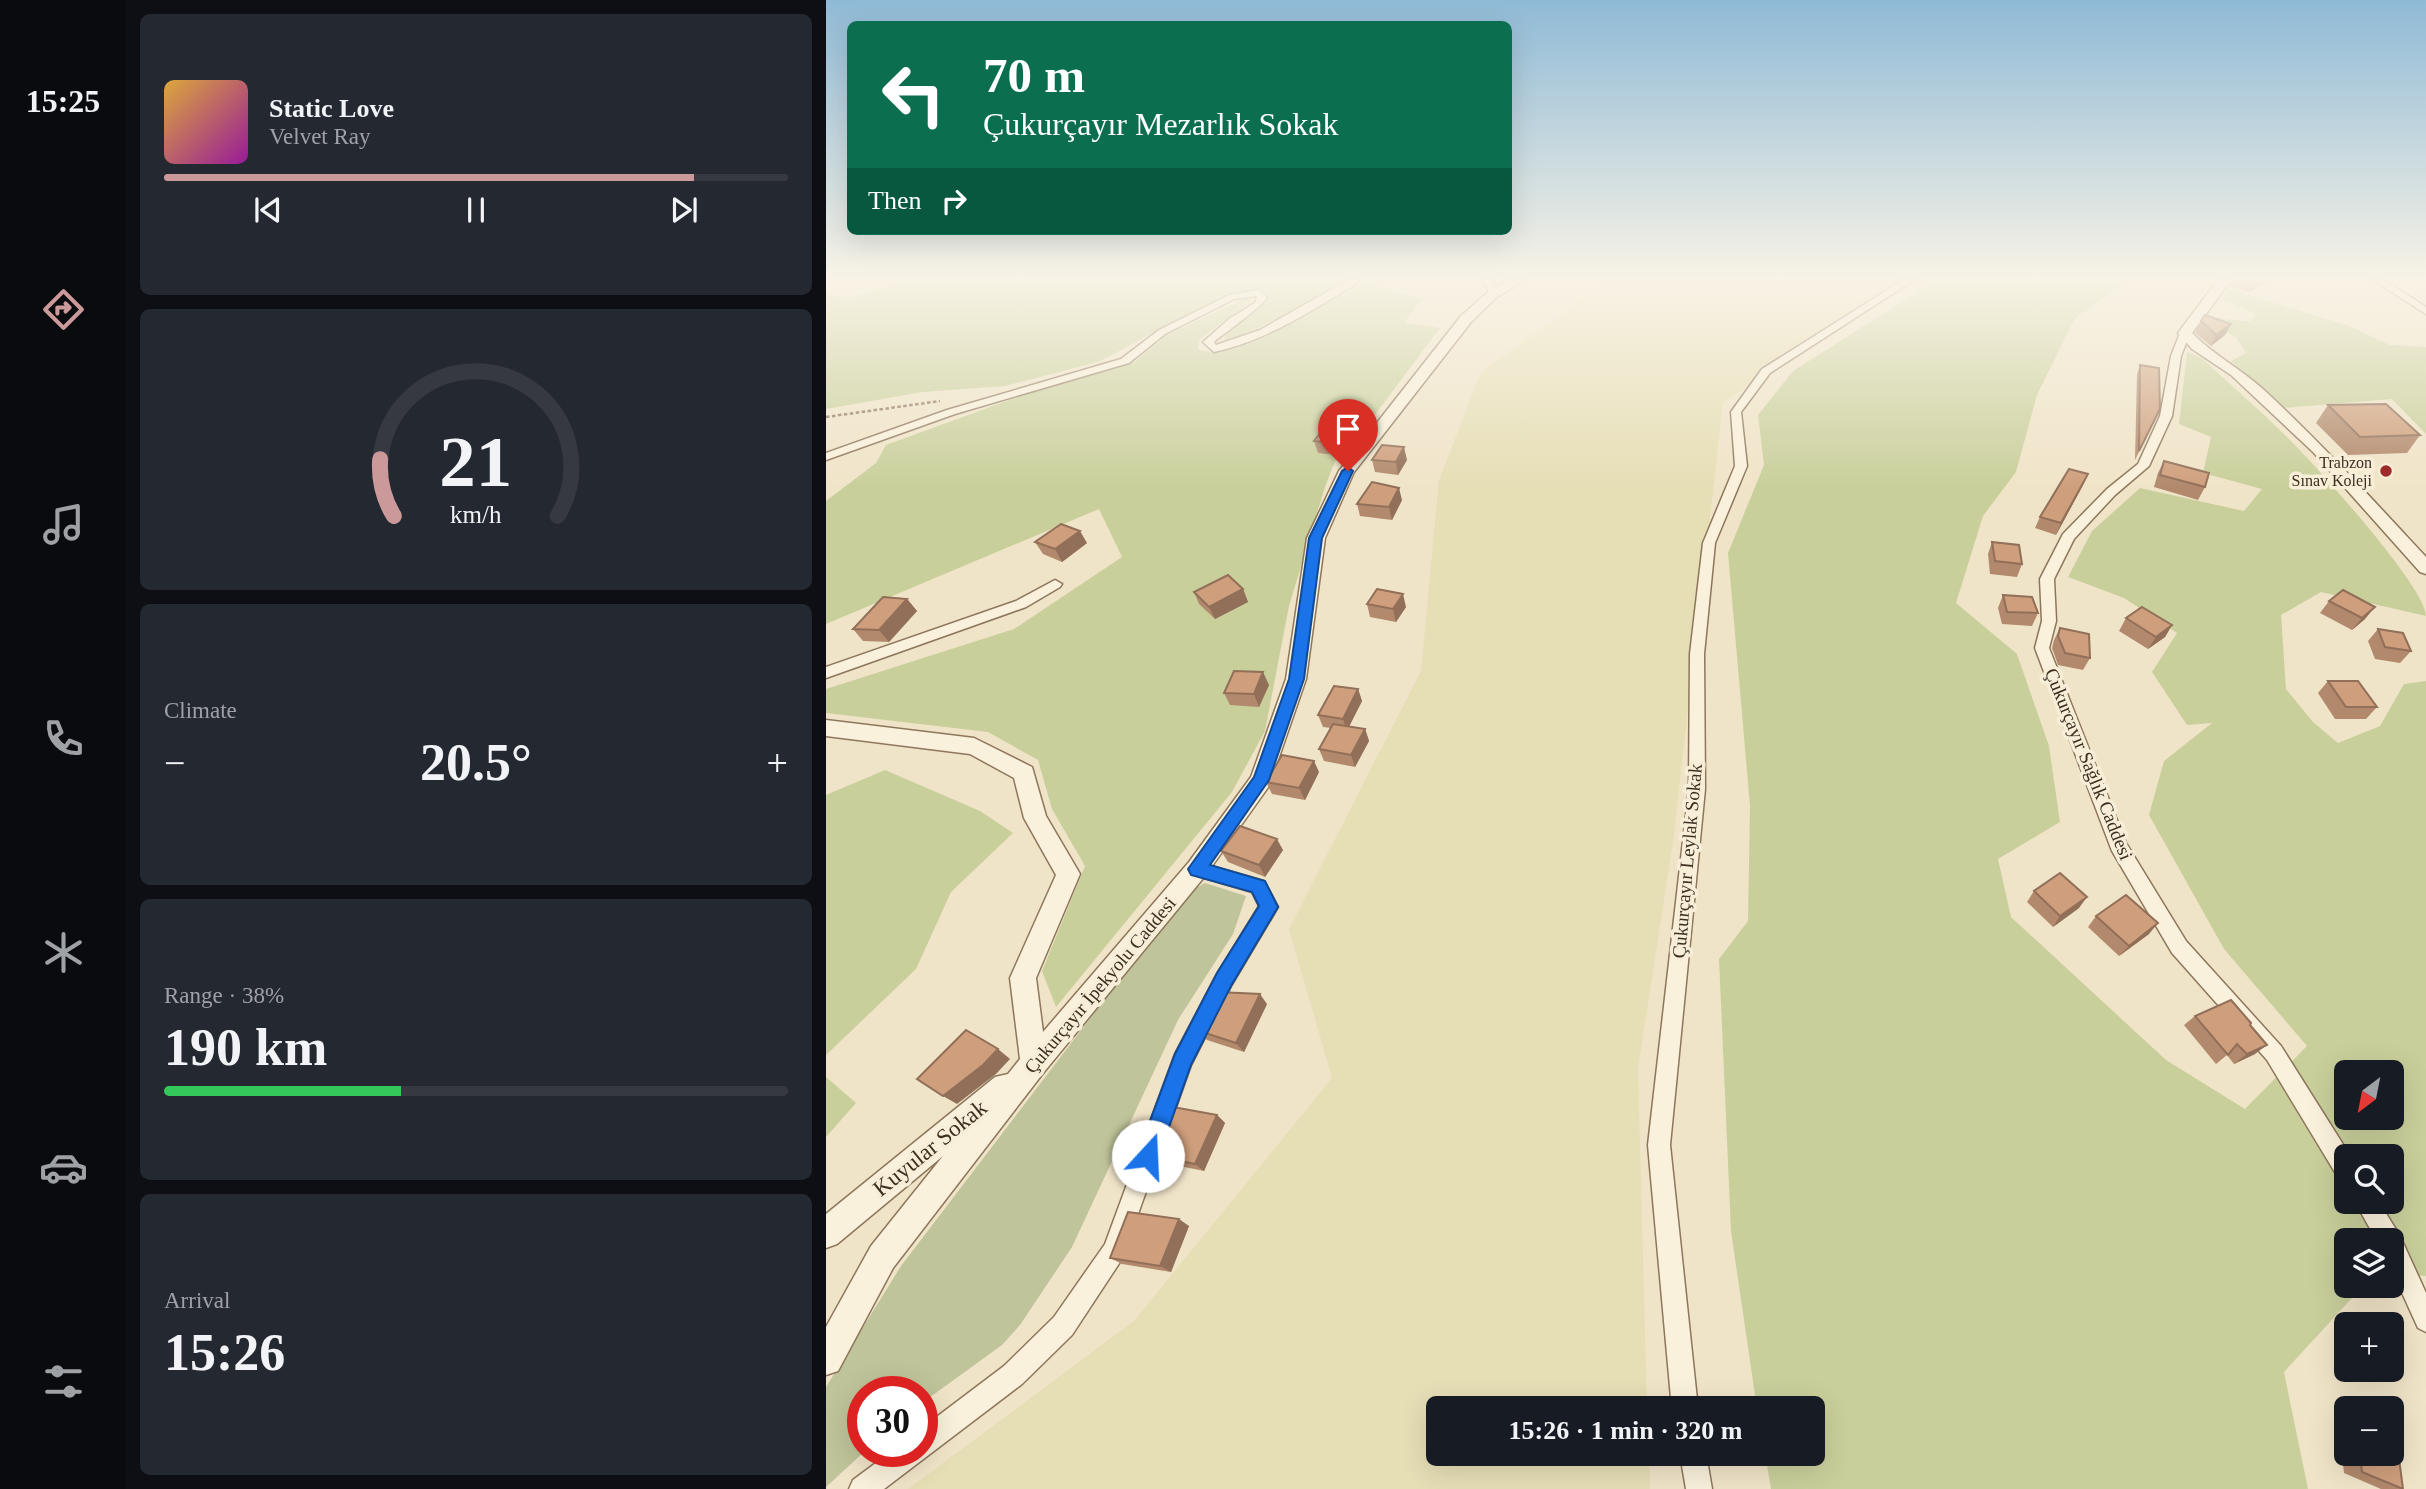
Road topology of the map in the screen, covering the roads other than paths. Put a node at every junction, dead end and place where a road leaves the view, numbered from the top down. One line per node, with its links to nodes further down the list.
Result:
1 (1139, 349): 6 (street)
2 (1442, 349): 11 (street, Çukurçayır İpekyolu Caddesi)
3 (1798, 349): 18 (street, Çukurçayır Leylak Sokak)
4 (2179, 349): 13 (street, Çukurçayır Sağlık Caddesi)
5 (2202, 349): 7 (street)
6 (826, 457)
7 (2426, 568)
8 (1055, 584): 9 (street)
9 (826, 673)
10 (826, 729): 12 (street)
11 (1197, 869): 12 (street, Çukurçayır İpekyolu Caddesi); 19 (street)
12 (1034, 1063): 14 (street, Kuyular Sokak); 17 (street, Çukurçayır İpekyolu Caddesi)
13 (2334, 1150)
14 (826, 1233)
15 (2404, 1271): 16 (street)
16 (2426, 1320)
17 (826, 1359)
18 (1684, 1396)
19 (938, 1432)
20 (1695, 1466): 23 (street)
21 (892, 1467): 22 (street)
22 (862, 1489)
23 (1699, 1489)

